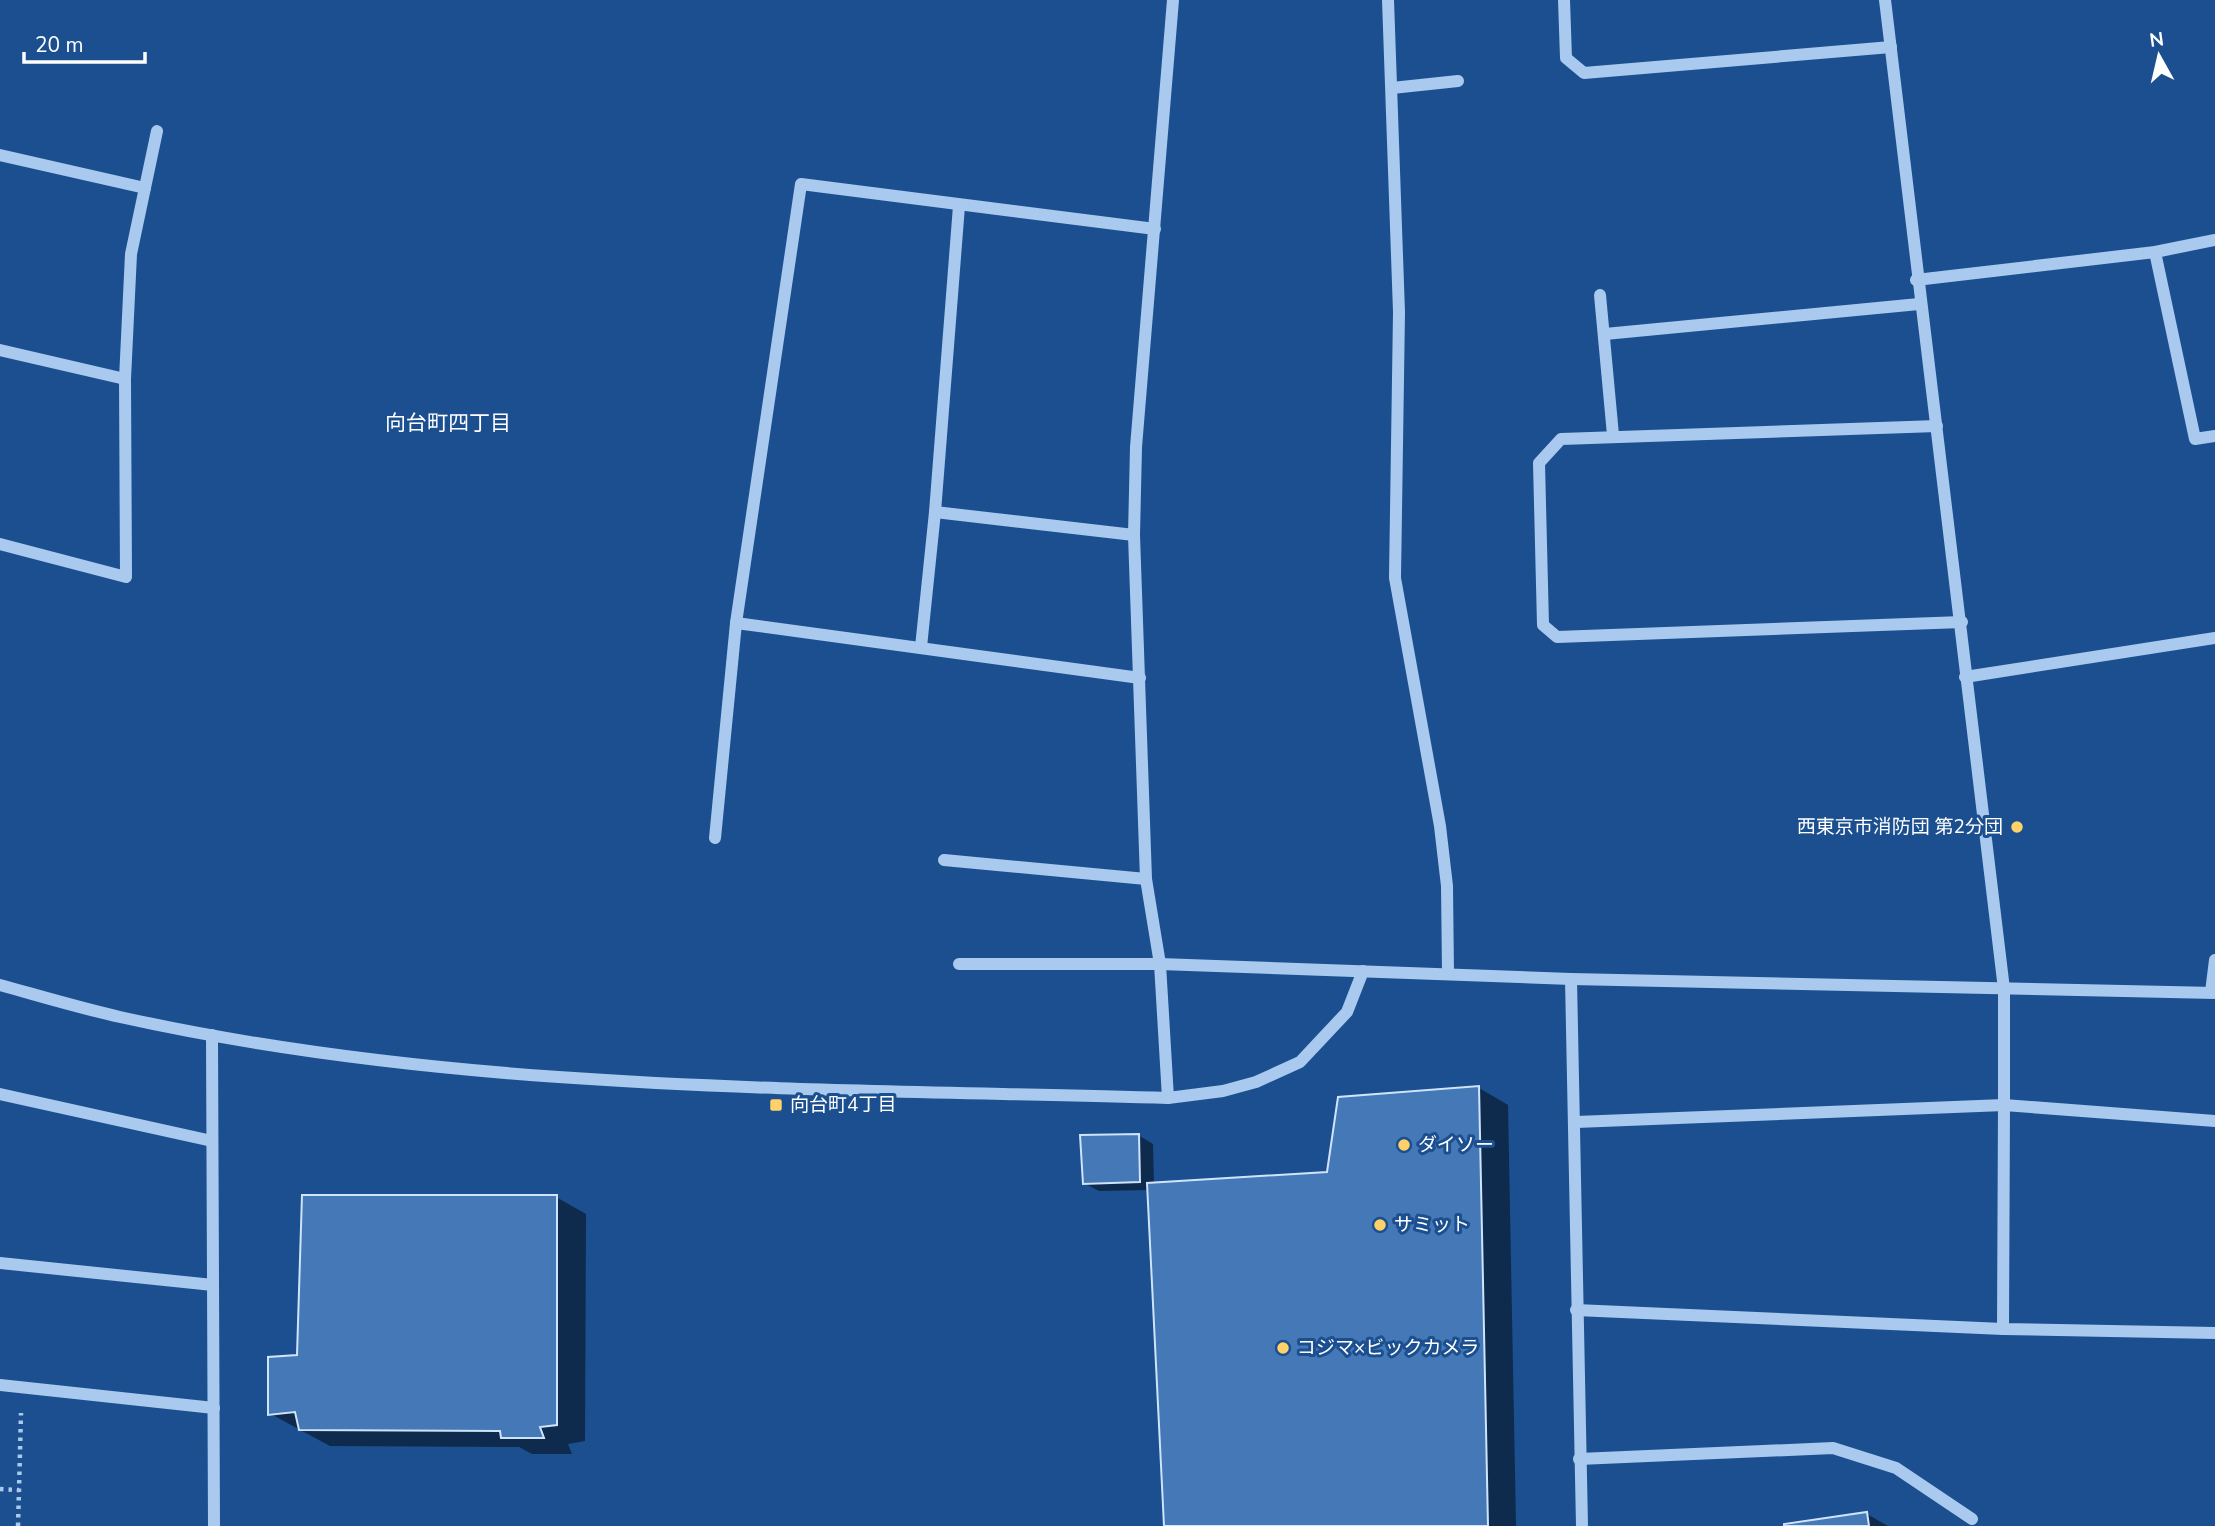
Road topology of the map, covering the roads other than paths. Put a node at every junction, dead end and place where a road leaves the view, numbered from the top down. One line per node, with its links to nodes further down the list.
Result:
1 (1173, 0): 12 (street)
2 (1388, 0): 7 (street)
3 (1564, 0): 5 (street)
4 (1885, 0): 5 (street)
5 (1891, 47): 15 (street)
6 (1458, 82): 7 (street)
7 (1392, 88): 40 (street)
8 (157, 131): 10 (street)
9 (0, 155): 10 (street)
10 (145, 188): 20 (street)
11 (959, 206): 12 (street); 24 (street); 27 (street)
12 (1155, 229): 25 (street)
13 (2215, 240): 14 (street)
14 (2155, 252): 15 (street); 23 (street)
15 (1916, 280): 17 (street)
16 (1600, 295): 18 (street)
17 (1919, 304): 18 (street); 21 (street)
18 (1605, 334): 22 (street)
19 (0, 350): 20 (street)
20 (125, 379): 26 (street)
21 (1937, 426): 22 (street); 28 (street)
22 (1613, 435): 28 (street)
23 (2215, 436)
24 (936, 512): 25 (street); 30 (street)
25 (1134, 535): 32 (street)
26 (0, 544)
27 (736, 622): 30 (street); 33 (street)
28 (1962, 622): 31 (street)
29 (2215, 638): 31 (street)
30 (921, 647): 32 (street)
31 (1965, 677): 43 (street)
32 (1140, 678): 35 (street)
33 (715, 838)
34 (944, 860): 35 (street)
35 (1146, 879): 38 (street)
36 (2215, 960): 44 (street)
37 (959, 964): 38 (street)
38 (1160, 964): 39 (street); 47 (street)
39 (1363, 971): 40 (street); 47 (street)
40 (1448, 974): 41 (street)
41 (1571, 979): 43 (street); 50 (street)
42 (0, 985): 45 (street)
43 (2004, 989): 44 (street); 48 (street)
44 (2213, 992)
45 (212, 1035): 47 (street); 51 (street)
46 (0, 1094): 51 (street)
47 (1168, 1098)
48 (2004, 1105): 49 (street); 50 (street); 55 (street)
49 (2215, 1121)
50 (1576, 1122): 54 (street)
51 (212, 1140): 53 (street)
52 (0, 1263): 53 (street)
53 (213, 1285): 58 (street)
54 (1576, 1310): 55 (street); 59 (street)
55 (2003, 1329): 56 (street)
56 (2215, 1333)
57 (0, 1385): 58 (street)
58 (214, 1408): 61 (street)
59 (1579, 1459): 60 (street); 62 (street)
60 (1972, 1519)
61 (214, 1526)
62 (1582, 1526)

